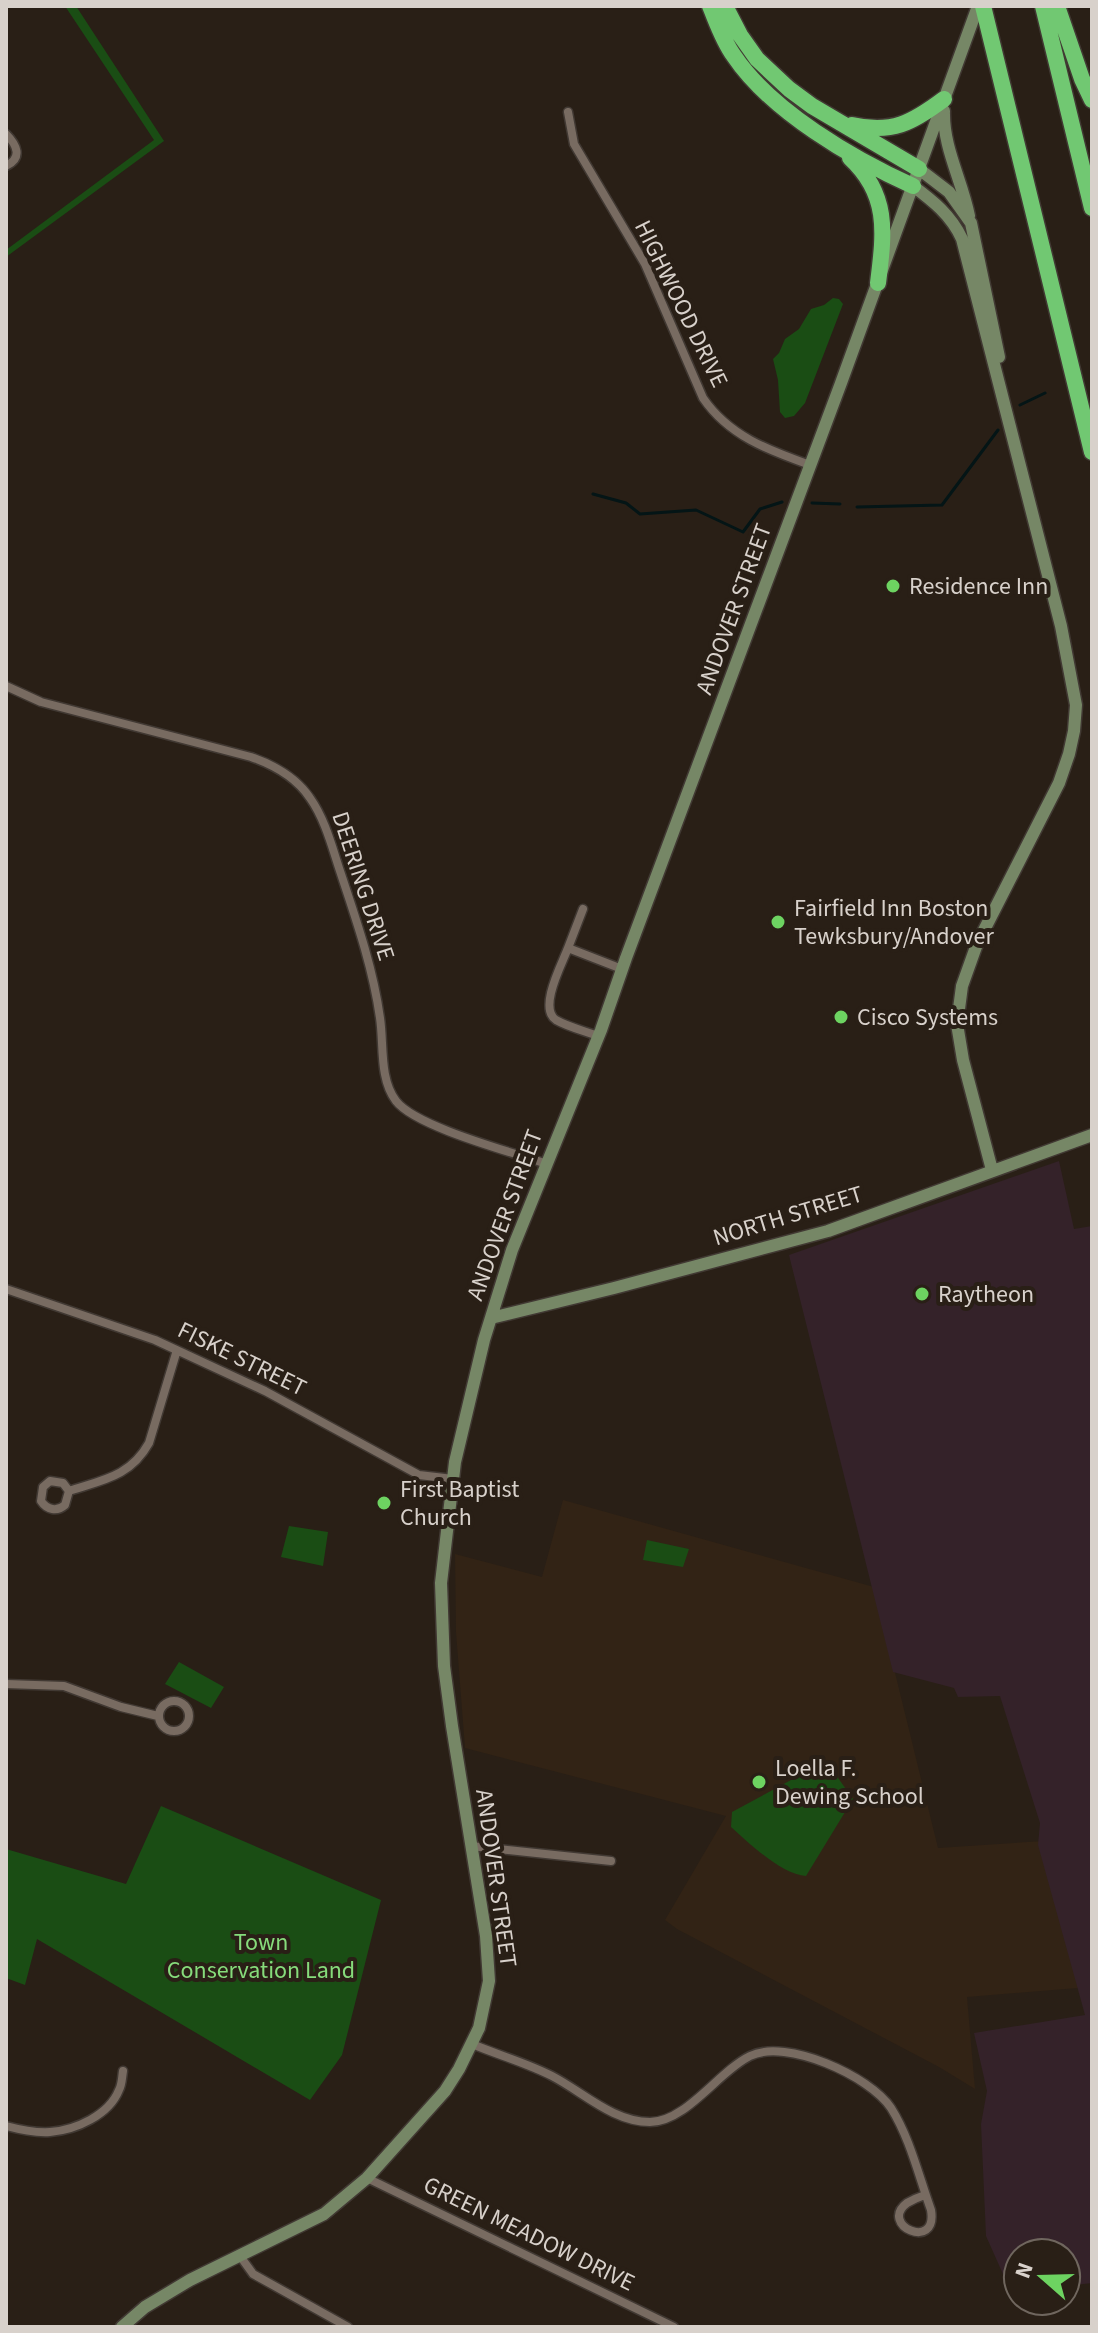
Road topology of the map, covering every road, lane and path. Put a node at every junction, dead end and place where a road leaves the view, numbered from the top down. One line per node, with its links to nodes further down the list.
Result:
1 (710, 6): 11 (highway)
2 (725, 6): 9 (highway)
3 (981, 6): 6 (main road, ANDOVER STREET); 19 (highway)
4 (1043, 6): 15 (highway)
5 (1057, 6): 7 (highway)
6 (944, 99): 9 (highway); 13 (main road, ANDOVER STREET); 16 (main road)
7 (1092, 100)
8 (568, 112): 20 (street, HIGHWOOD DRIVE)
9 (843, 122): 13 (highway)
10 (6, 134): 12 (street)
11 (838, 145): 14 (highway); 17 (highway)
12 (6, 166)
13 (919, 169): 14 (main road, ANDOVER STREET); 16 (main road)
14 (913, 186): 17 (main road, ANDOVER STREET); 18 (main road)
15 (1092, 208)
16 (971, 223): 18 (main road)
17 (878, 283): 20 (main road, ANDOVER STREET)
18 (1004, 399): 28 (main road)
19 (1092, 452)
20 (810, 465): 24 (main road, ANDOVER STREET)
21 (6, 686): 27 (street, DEERING DRIVE)
22 (583, 909): 23 (street)
23 (568, 948): 24 (street); 25 (street)
24 (622, 969): 25 (main road, ANDOVER STREET)
25 (598, 1036): 27 (main road, ANDOVER STREET)
26 (1092, 1135): 28 (main road, NORTH STREET)
27 (547, 1164): 30 (main road, ANDOVER STREET)
28 (992, 1170): 30 (main road, NORTH STREET)
29 (6, 1289): 31 (street, FISKE STREET)
30 (491, 1318): 32 (main road, ANDOVER STREET)
31 (177, 1350): 32 (street, FISKE STREET); 33 (street)
32 (453, 1479): 36 (main road, ANDOVER STREET)
33 (69, 1491)
34 (6, 1684): 35 (street)
35 (158, 1716)
36 (471, 1846): 37 (street); 38 (main road, ANDOVER STREET)
37 (611, 1861)
38 (472, 2044): 41 (main road, ANDOVER STREET); 42 (street)
39 (123, 2071): 40 (street)
40 (6, 2126)
41 (367, 2178): 43 (main road, ANDOVER STREET); 46 (street, GREEN MEADOW DRIVE)
42 (925, 2195): 42 (street)
43 (240, 2256): 44 (main road, ANDOVER STREET); 45 (street)
44 (122, 2327)
45 (348, 2327)
46 (674, 2327)

